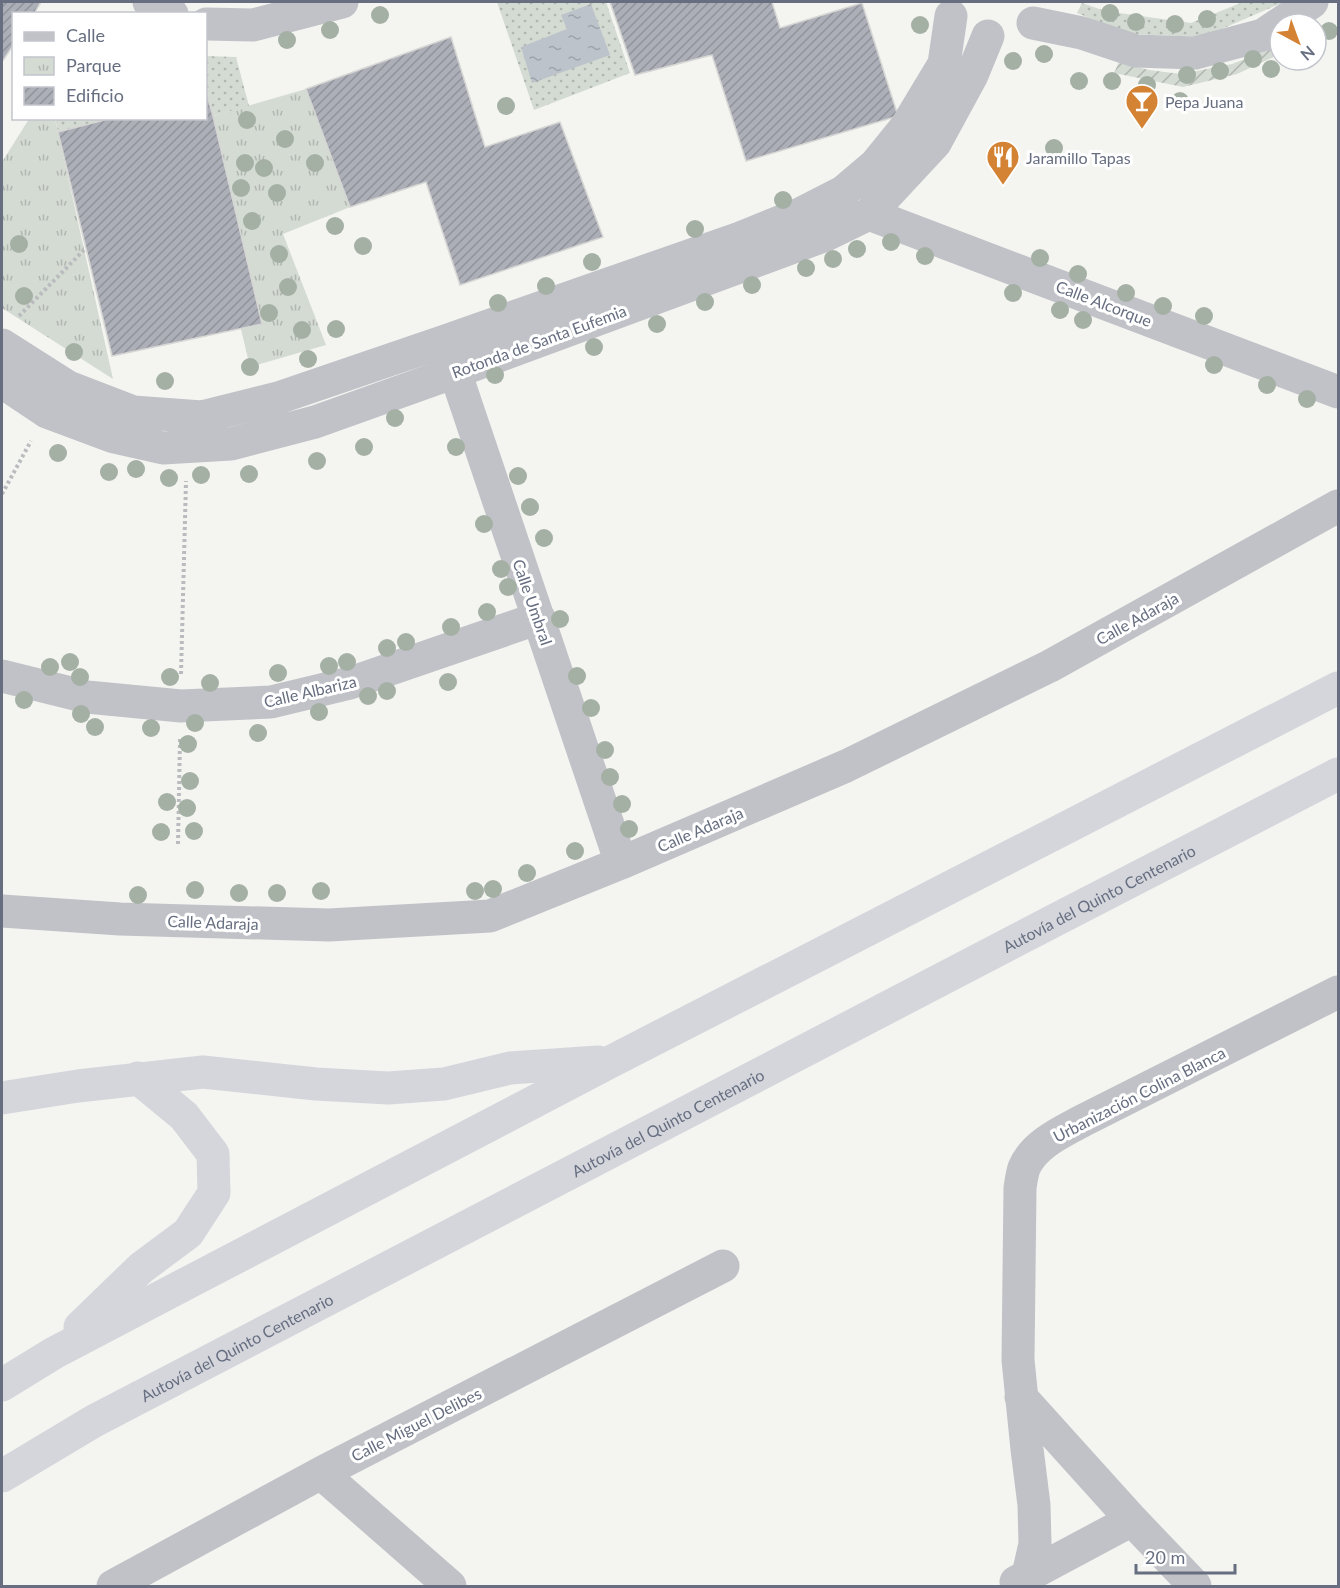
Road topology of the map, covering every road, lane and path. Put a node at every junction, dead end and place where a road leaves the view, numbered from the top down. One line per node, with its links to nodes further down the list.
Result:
1 (149, 2): 5 (street)
2 (342, 2): 7 (street)
3 (1312, 2): 6 (street)
4 (948, 9): 8 (street, Rotonda de Santa Eufemia); 11 (street, Rotonda de Santa Eufemia)
5 (168, 12)
6 (1041, 12): 8 (street)
7 (207, 24)
8 (988, 36): 9 (street, Rotonda de Santa Eufemia)
9 (869, 214): 13 (street, Rotonda de Santa Eufemia); 15 (street, Calle Alcorque)
10 (84, 250): 12 (path)
11 (445, 341): 12 (street, Rotonda de Santa Eufemia); 13 (street, Calle Umbral)
12 (2, 345)
13 (455, 372): 17 (street, Rotonda de Santa Eufemia); 20 (street, Calle Umbral)
14 (2, 382): 16 (street, Rotonda de Santa Eufemia)
15 (1338, 392)
16 (47, 412): 17 (street, Rotonda de Santa Eufemia); 18 (path)
17 (186, 447): 23 (path)
18 (2, 494)
19 (1338, 506): 26 (street, Calle Adaraja)
20 (538, 618): 23 (street, Calle Albariza); 26 (street, Calle Umbral)
21 (2, 676): 23 (street, Calle Albariza)
22 (1338, 688): 29 (highway)
23 (181, 706): 25 (path)
24 (1338, 774): 37 (highway, Autovía del Quinto Centenario)
25 (177, 844)
26 (621, 863): 27 (street, Calle Adaraja)
27 (2, 911)
28 (1338, 992): 35 (street, Urbanización Colina Blanca)
29 (612, 1061): 30 (highway); 33 (highway)
30 (138, 1078): 31 (highway); 33 (highway)
31 (6, 1100)
32 (723, 1266): 36 (street, Calle Miguel Delibes)
33 (54, 1353): 34 (highway)
34 (2, 1385)
35 (1021, 1397): 38 (street); 39 (street, Urbanización Colina Blanca)
36 (321, 1473): 40 (street, Calle Miguel Delibes); 41 (street)
37 (2, 1476)
38 (1132, 1520): 39 (street, Urbanización Colina Blanca); 42 (street)
39 (1018, 1581)
40 (113, 1587)
41 (450, 1587)
42 (1195, 1587)

